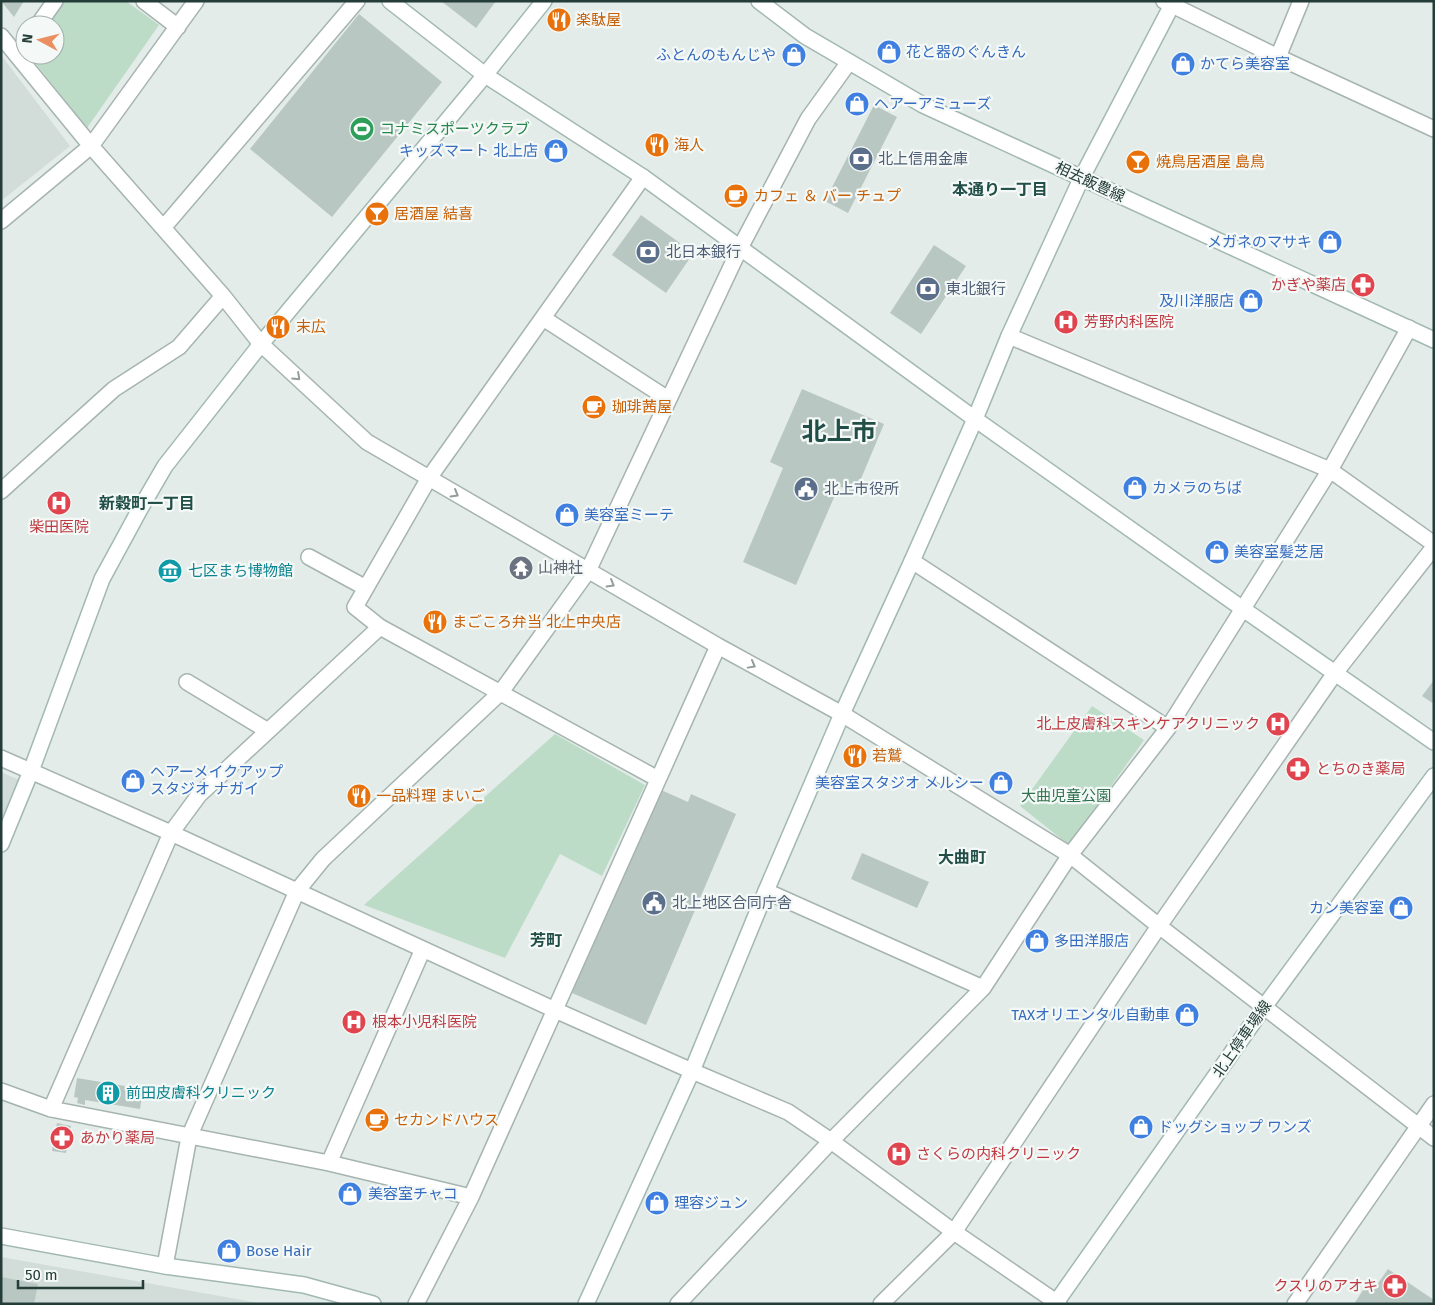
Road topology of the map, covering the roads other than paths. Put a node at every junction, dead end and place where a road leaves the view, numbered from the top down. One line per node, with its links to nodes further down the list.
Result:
1 (55, 1): 10 (street)
2 (144, 1): 11 (street)
3 (196, 1): 11 (street)
4 (357, 1): 23 (street)
5 (390, 1): 17 (street)
6 (544, 1): 17 (street)
7 (759, 1): 15 (street, 相去飯豊線)
8 (1301, 1): 14 (street)
9 (1170, 2): 14 (street); 21 (street)
10 (45, 15)
11 (178, 27): 19 (street)
12 (1, 36): 13 (street)
13 (15, 45)
14 (1278, 57): 18 (street)
15 (849, 62): 21 (street, 相去飯豊線); 24 (street)
16 (33, 65): 19 (street)
17 (486, 75): 20 (street); 30 (street)
18 (1434, 128)
19 (91, 146): 22 (street); 23 (street)
20 (643, 177): 24 (street); 26 (street)
21 (1082, 178): 27 (street, 相去飯豊線); 28 (street)
22 (1, 221)
23 (163, 228): 25 (street)
24 (740, 248): 31 (street); 32 (street)
25 (223, 296): 30 (street); 35 (street)
26 (543, 318): 31 (street); 34 (street)
27 (1409, 328): 29 (street, 相去飯豊線); 33 (street)
28 (1009, 336): 32 (street); 33 (street)
29 (1434, 340)
30 (261, 344): 34 (street, one-way to 34); 52 (street)
31 (668, 399): 39 (street)
32 (975, 419): 38 (street); 41 (street)
33 (1330, 470): 36 (street); 41 (street)
34 (429, 478): 39 (street, one-way to 39); 40 (street)
35 (1, 491)
36 (1434, 545): 44 (street)
37 (309, 557): 40 (street)
38 (912, 561): 47 (street); 48 (street)
39 (588, 570): 43 (street, one-way to 43); 46 (street)
40 (366, 588): 42 (street)
41 (1242, 609): 44 (street); 48 (street)
42 (380, 627): 46 (street); 49 (street)
43 (718, 646): 47 (street, one-way to 47); 54 (street)
44 (1335, 673): 50 (street); 60 (street)
45 (187, 682): 49 (street)
46 (500, 692): 54 (street); 58 (street)
47 (842, 714): 57 (street); 59 (street)
48 (1168, 728): 57 (street)
49 (268, 731): 55 (street)
50 (1434, 742)
51 (1, 758): 52 (street)
52 (30, 771): 55 (street); 56 (street)
53 (1434, 776): 63 (street, 北上停車場線)
54 (658, 779): 64 (street)
55 (171, 833): 58 (street); 68 (street)
56 (1, 844)
57 (1070, 855): 60 (street); 62 (street)
58 (297, 891): 61 (street); 70 (street)
59 (766, 891): 62 (street); 65 (street)
60 (1159, 926): 63 (street); 75 (street)
61 (423, 948): 64 (street); 73 (street)
62 (983, 988): 72 (street)
63 (1264, 1007): 69 (street); 78 (street, 北上停車場線)
64 (555, 1010): 65 (street); 74 (street)
65 (692, 1071): 72 (street); 81 (street)
66 (1, 1091): 68 (street)
67 (1434, 1104): 69 (street)
68 (51, 1109): 70 (street)
69 (1418, 1127): 71 (street); 84 (street)
70 (189, 1136): 73 (street); 77 (street)
71 (1434, 1138)
72 (831, 1141): 75 (street); 82 (street)
73 (329, 1163): 74 (street)
74 (471, 1198): 80 (street)
75 (954, 1232): 78 (street); 83 (street)
76 (1, 1236): 77 (street)
77 (165, 1266): 79 (street)
78 (1057, 1303)
79 (373, 1304)
80 (416, 1304)
81 (586, 1304)
82 (678, 1304)
83 (881, 1304)
84 (1295, 1304)

